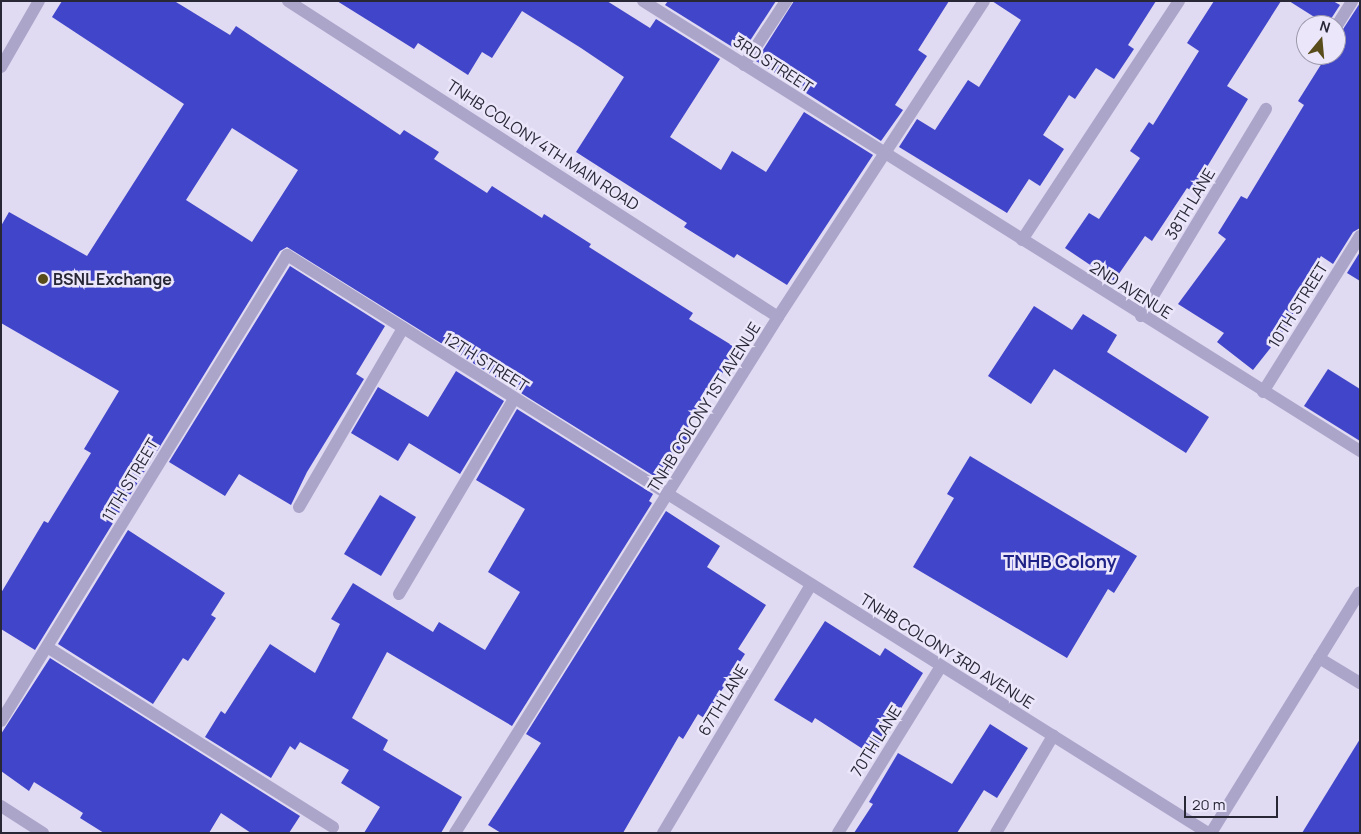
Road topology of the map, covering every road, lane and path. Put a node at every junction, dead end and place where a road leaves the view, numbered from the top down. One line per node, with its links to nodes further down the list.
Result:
1 (39, 1): 10 (street)
2 (288, 1): 17 (street, TNHB COLONY 4TH MAIN ROAD)
3 (643, 1): 9 (street, 3RD STREET)
4 (786, 1): 9 (street)
5 (984, 1): 12 (street, TNHB COLONY 1ST AVENUE)
6 (1179, 1): 14 (street)
7 (1352, 1): 8 (street)
8 (1343, 15)
9 (744, 65): 12 (street, 3RD STREET)
10 (1, 67)
11 (1266, 109): 16 (street, 38TH LANE)
12 (885, 155): 14 (street, 2ND AVENUE); 17 (street, TNHB COLONY 1ST AVENUE)
13 (1360, 236): 19 (street, 10TH STREET)
14 (1022, 240): 16 (street, 2ND AVENUE)
15 (287, 255): 18 (street, 12TH STREET); 27 (street, 11TH STREET)
16 (1141, 316): 19 (street, 2ND AVENUE)
17 (778, 317): 22 (street, TNHB COLONY 1ST AVENUE)
18 (403, 328): 20 (street, 12TH STREET); 23 (street)
19 (1263, 392): 21 (street, 2ND AVENUE)
20 (514, 399): 22 (street, 12TH STREET); 26 (street)
21 (1360, 451)
22 (669, 496): 24 (street, TNHB COLONY 3RD AVENUE); 36 (street, TNHB COLONY 1ST AVENUE)
23 (299, 507)
24 (811, 584): 29 (street, TNHB COLONY 3RD AVENUE); 37 (street, 67TH LANE)
25 (1360, 592): 28 (street)
26 (399, 594)
27 (47, 647): 31 (street, 11TH STREET); 34 (street)
28 (1319, 658): 30 (street); 40 (street)
29 (941, 666): 32 (street, TNHB COLONY 3RD AVENUE); 38 (street, 70TH LANE)
30 (1360, 683)
31 (1, 721)
32 (1053, 736): 39 (street); 40 (street, TNHB COLONY 3RD AVENUE)
33 (1, 806): 35 (street)
34 (333, 827)
35 (43, 833)
36 (455, 833)
37 (663, 833)
38 (838, 833)
39 (996, 833)
40 (1209, 833)

